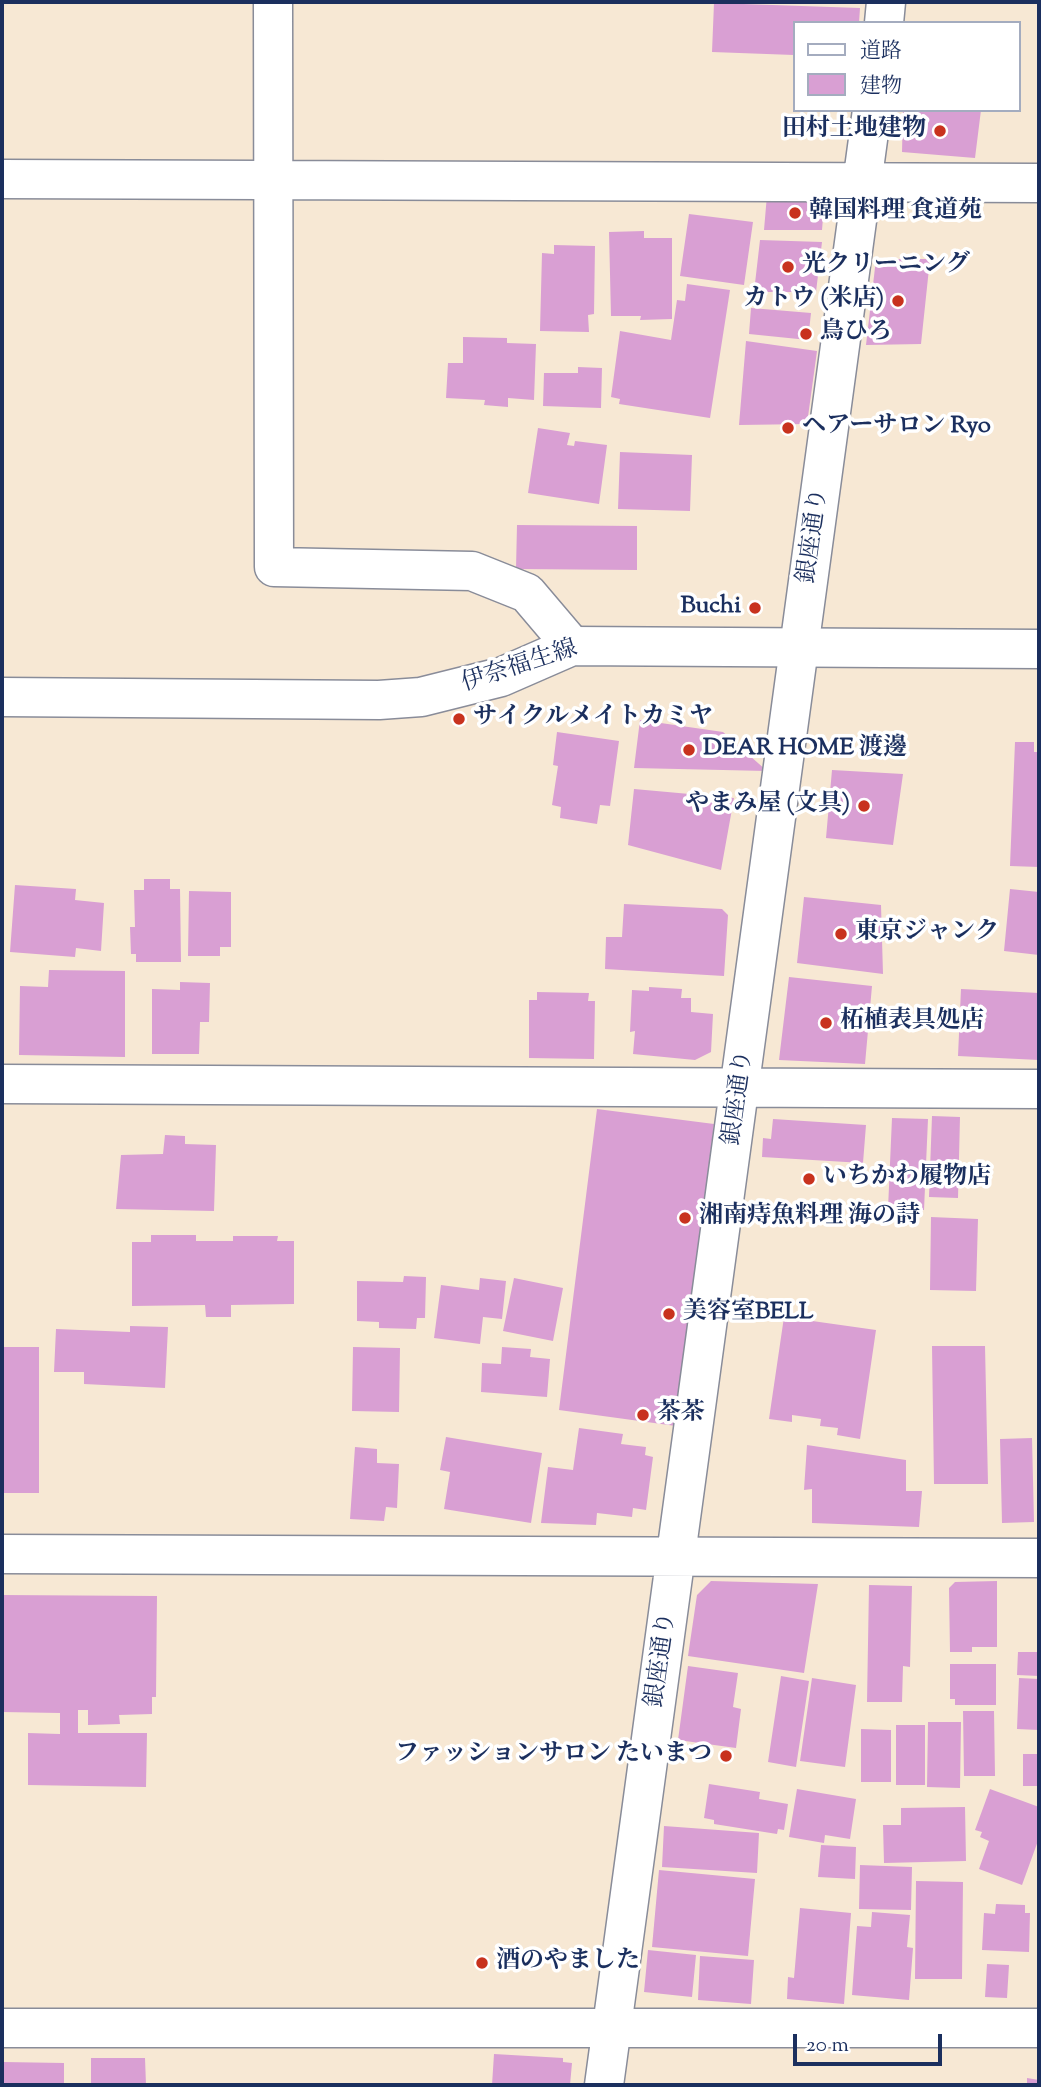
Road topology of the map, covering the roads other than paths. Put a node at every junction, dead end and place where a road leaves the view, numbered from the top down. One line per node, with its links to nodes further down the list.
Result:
1 (273, 2): 6 (street)
2 (886, 2): 3 (street)
3 (884, 21)
4 (872, 112): 7 (street, 銀座通り)
5 (2, 178): 6 (street)
6 (272, 179): 7 (street); 9 (street)
7 (862, 182): 8 (street); 11 (street, 銀座通り)
8 (1039, 183)
9 (572, 646): 11 (street, 伊奈福生線); 12 (street, 伊奈福生線)
10 (1039, 649): 11 (street, 伊奈福生線)
11 (799, 650): 14 (street, 銀座通り)
12 (2, 697)
13 (2, 1084): 14 (street)
14 (742, 1086): 15 (street); 17 (street, 銀座通り)
15 (1039, 1089)
16 (2, 1554): 17 (street)
17 (677, 1556): 18 (street); 20 (street, 銀座通り)
18 (1039, 1558)
19 (2, 2028): 20 (street)
20 (612, 2028): 21 (street); 22 (street, 銀座通り)
21 (1039, 2028)
22 (604, 2085)

